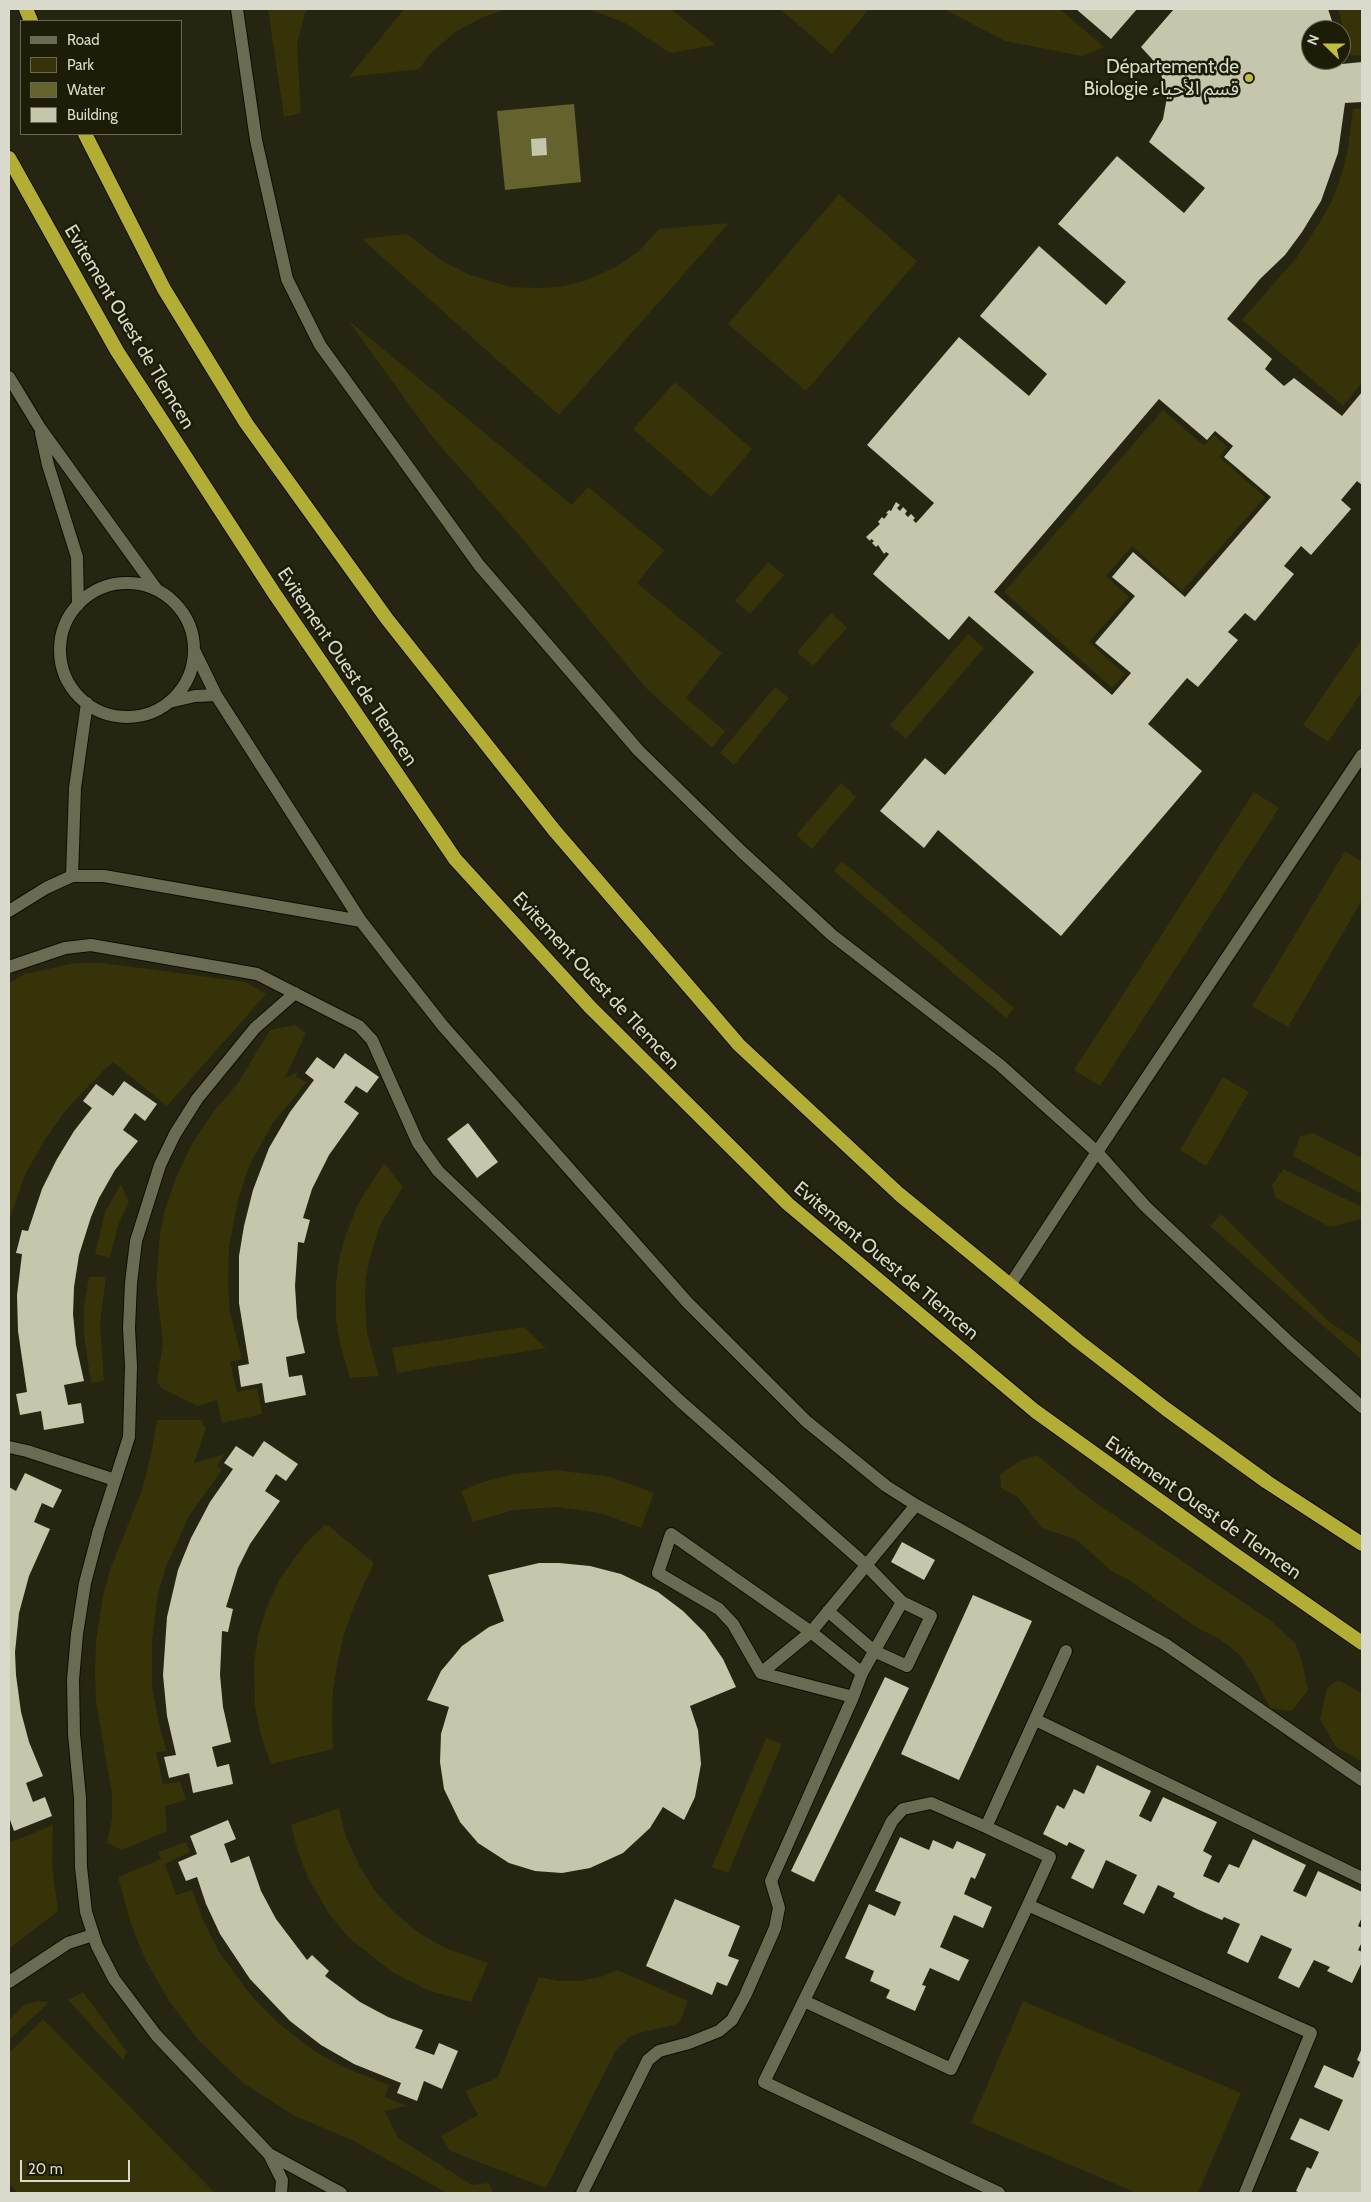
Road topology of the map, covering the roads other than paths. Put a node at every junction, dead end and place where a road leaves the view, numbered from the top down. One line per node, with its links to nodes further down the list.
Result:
1 (237, 9): 18 (street)
2 (86, 135): 19 (highway)
3 (9, 158): 29 (highway, Evitement Ouest de Tlemcen)
4 (9, 377): 5 (street)
5 (40, 428): 6 (street); 7 (street)
6 (157, 590): 7 (street); 8 (street)
7 (78, 605): 10 (street)
8 (194, 650): 9 (street); 11 (street)
9 (216, 695): 11 (street); 15 (street)
10 (87, 703): 11 (street); 13 (street)
11 (168, 703)
12 (1362, 755): 18 (street)
13 (72, 876): 14 (street); 15 (street)
14 (9, 911)
15 (361, 920): 23 (street)
16 (9, 967): 17 (street)
17 (294, 993): 22 (street); 25 (street)
18 (1097, 1152): 19 (street); 20 (street)
19 (1010, 1285): 24 (highway)
20 (1362, 1407)
21 (9, 1447): 22 (street)
22 (115, 1480): 40 (street)
23 (916, 1505): 25 (street); 36 (street)
24 (1362, 1544)
25 (865, 1564): 26 (street); 27 (street)
26 (902, 1602): 30 (street); 30 (street)
27 (828, 1611): 28 (street); 30 (street)
28 (811, 1632): 32 (street); 32 (street); 33 (street)
29 (1362, 1643)
30 (874, 1651): 33 (street)
31 (1066, 1651): 35 (street)
32 (761, 1673): 34 (street)
33 (862, 1673): 34 (street)
34 (854, 1697): 46 (street)
35 (1036, 1720): 37 (street); 38 (street)
36 (1362, 1780)
37 (986, 1827): 39 (street); 42 (street)
38 (1362, 1878)
39 (1028, 1905): 42 (street); 48 (street)
40 (93, 1934): 41 (street); 43 (street)
41 (9, 1982)
42 (804, 2001): 47 (street)
43 (269, 2154): 44 (street); 45 (street)
44 (281, 2193)
45 (341, 2193)
46 (582, 2193)
47 (998, 2193)
48 (1245, 2193)

